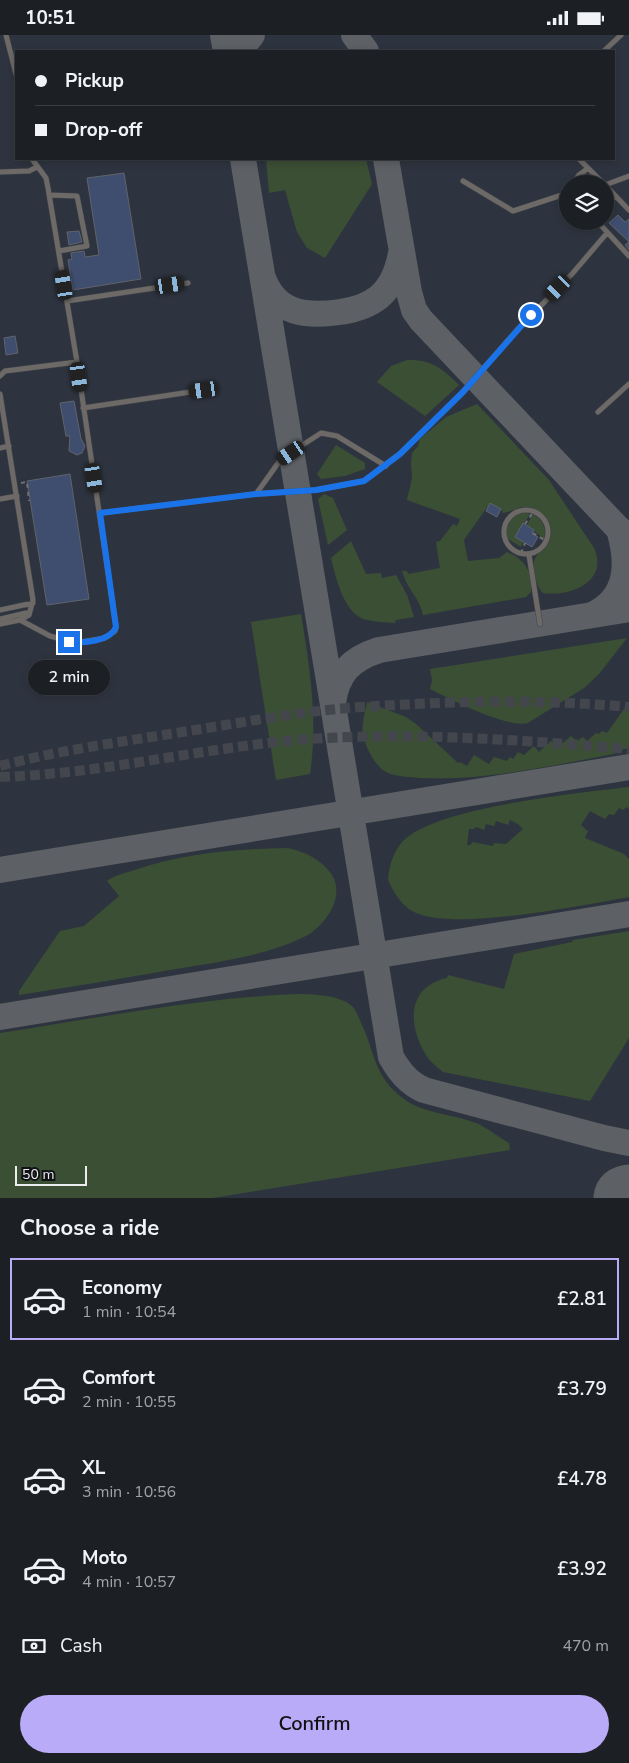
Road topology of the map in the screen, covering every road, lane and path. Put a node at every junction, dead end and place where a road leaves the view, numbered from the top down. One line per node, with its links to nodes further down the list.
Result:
1 (6, 35): 4 (lane)
2 (621, 35): 3 (lane)
3 (605, 50)
4 (15, 70)
5 (33, 160): 7 (lane)
6 (580, 160): 8 (lane)
7 (37, 167): 9 (lane); 15 (lane)
8 (587, 169): 10 (lane); 11 (lane)
9 (0, 172)
10 (579, 175)
11 (594, 175)
12 (629, 176): 14 (lane)
13 (462, 181): 16 (lane)
14 (614, 181)
15 (49, 195): 21 (lane); 21 (lane)
16 (559, 196)
17 (615, 196): 18 (lane)
18 (629, 210)
19 (604, 230): 20 (lane)
20 (607, 233): 22 (lane); 36 (lane)
21 (59, 251): 24 (lane)
22 (629, 256)
23 (188, 283): 24 (lane)
24 (67, 301): 25 (lane)
25 (77, 362): 26 (lane); 30 (lane)
26 (0, 374)
27 (629, 384): 31 (lane)
28 (204, 390): 30 (lane)
29 (0, 394): 32 (lane)
30 (83, 409): 43 (lane)
31 (598, 412)
32 (7, 437): 33 (lane); 34 (lane)
33 (0, 439)
34 (9, 446): 35 (lane); 37 (lane)
35 (0, 448)
36 (386, 466): 38 (lane); 38 (lane)
37 (15, 484): 39 (lane); 41 (path)
38 (256, 494): 43 (lane)
39 (17, 497): 40 (lane); 50 (lane)
40 (0, 499)
41 (29, 501)
42 (534, 511): 44 (path); 46 (lane); 48 (lane)
43 (100, 513): 53 (lane)
44 (525, 525)
45 (533, 533): 46 (path)
46 (546, 541): 49 (lane)
47 (525, 543): 48 (path)
48 (521, 553): 49 (lane)
49 (529, 555): 55 (lane)
50 (32, 606): 51 (lane); 52 (lane); 53 (lane)
51 (0, 610)
52 (0, 619)
53 (20, 620): 54 (lane)
54 (0, 623)
55 (540, 624)

